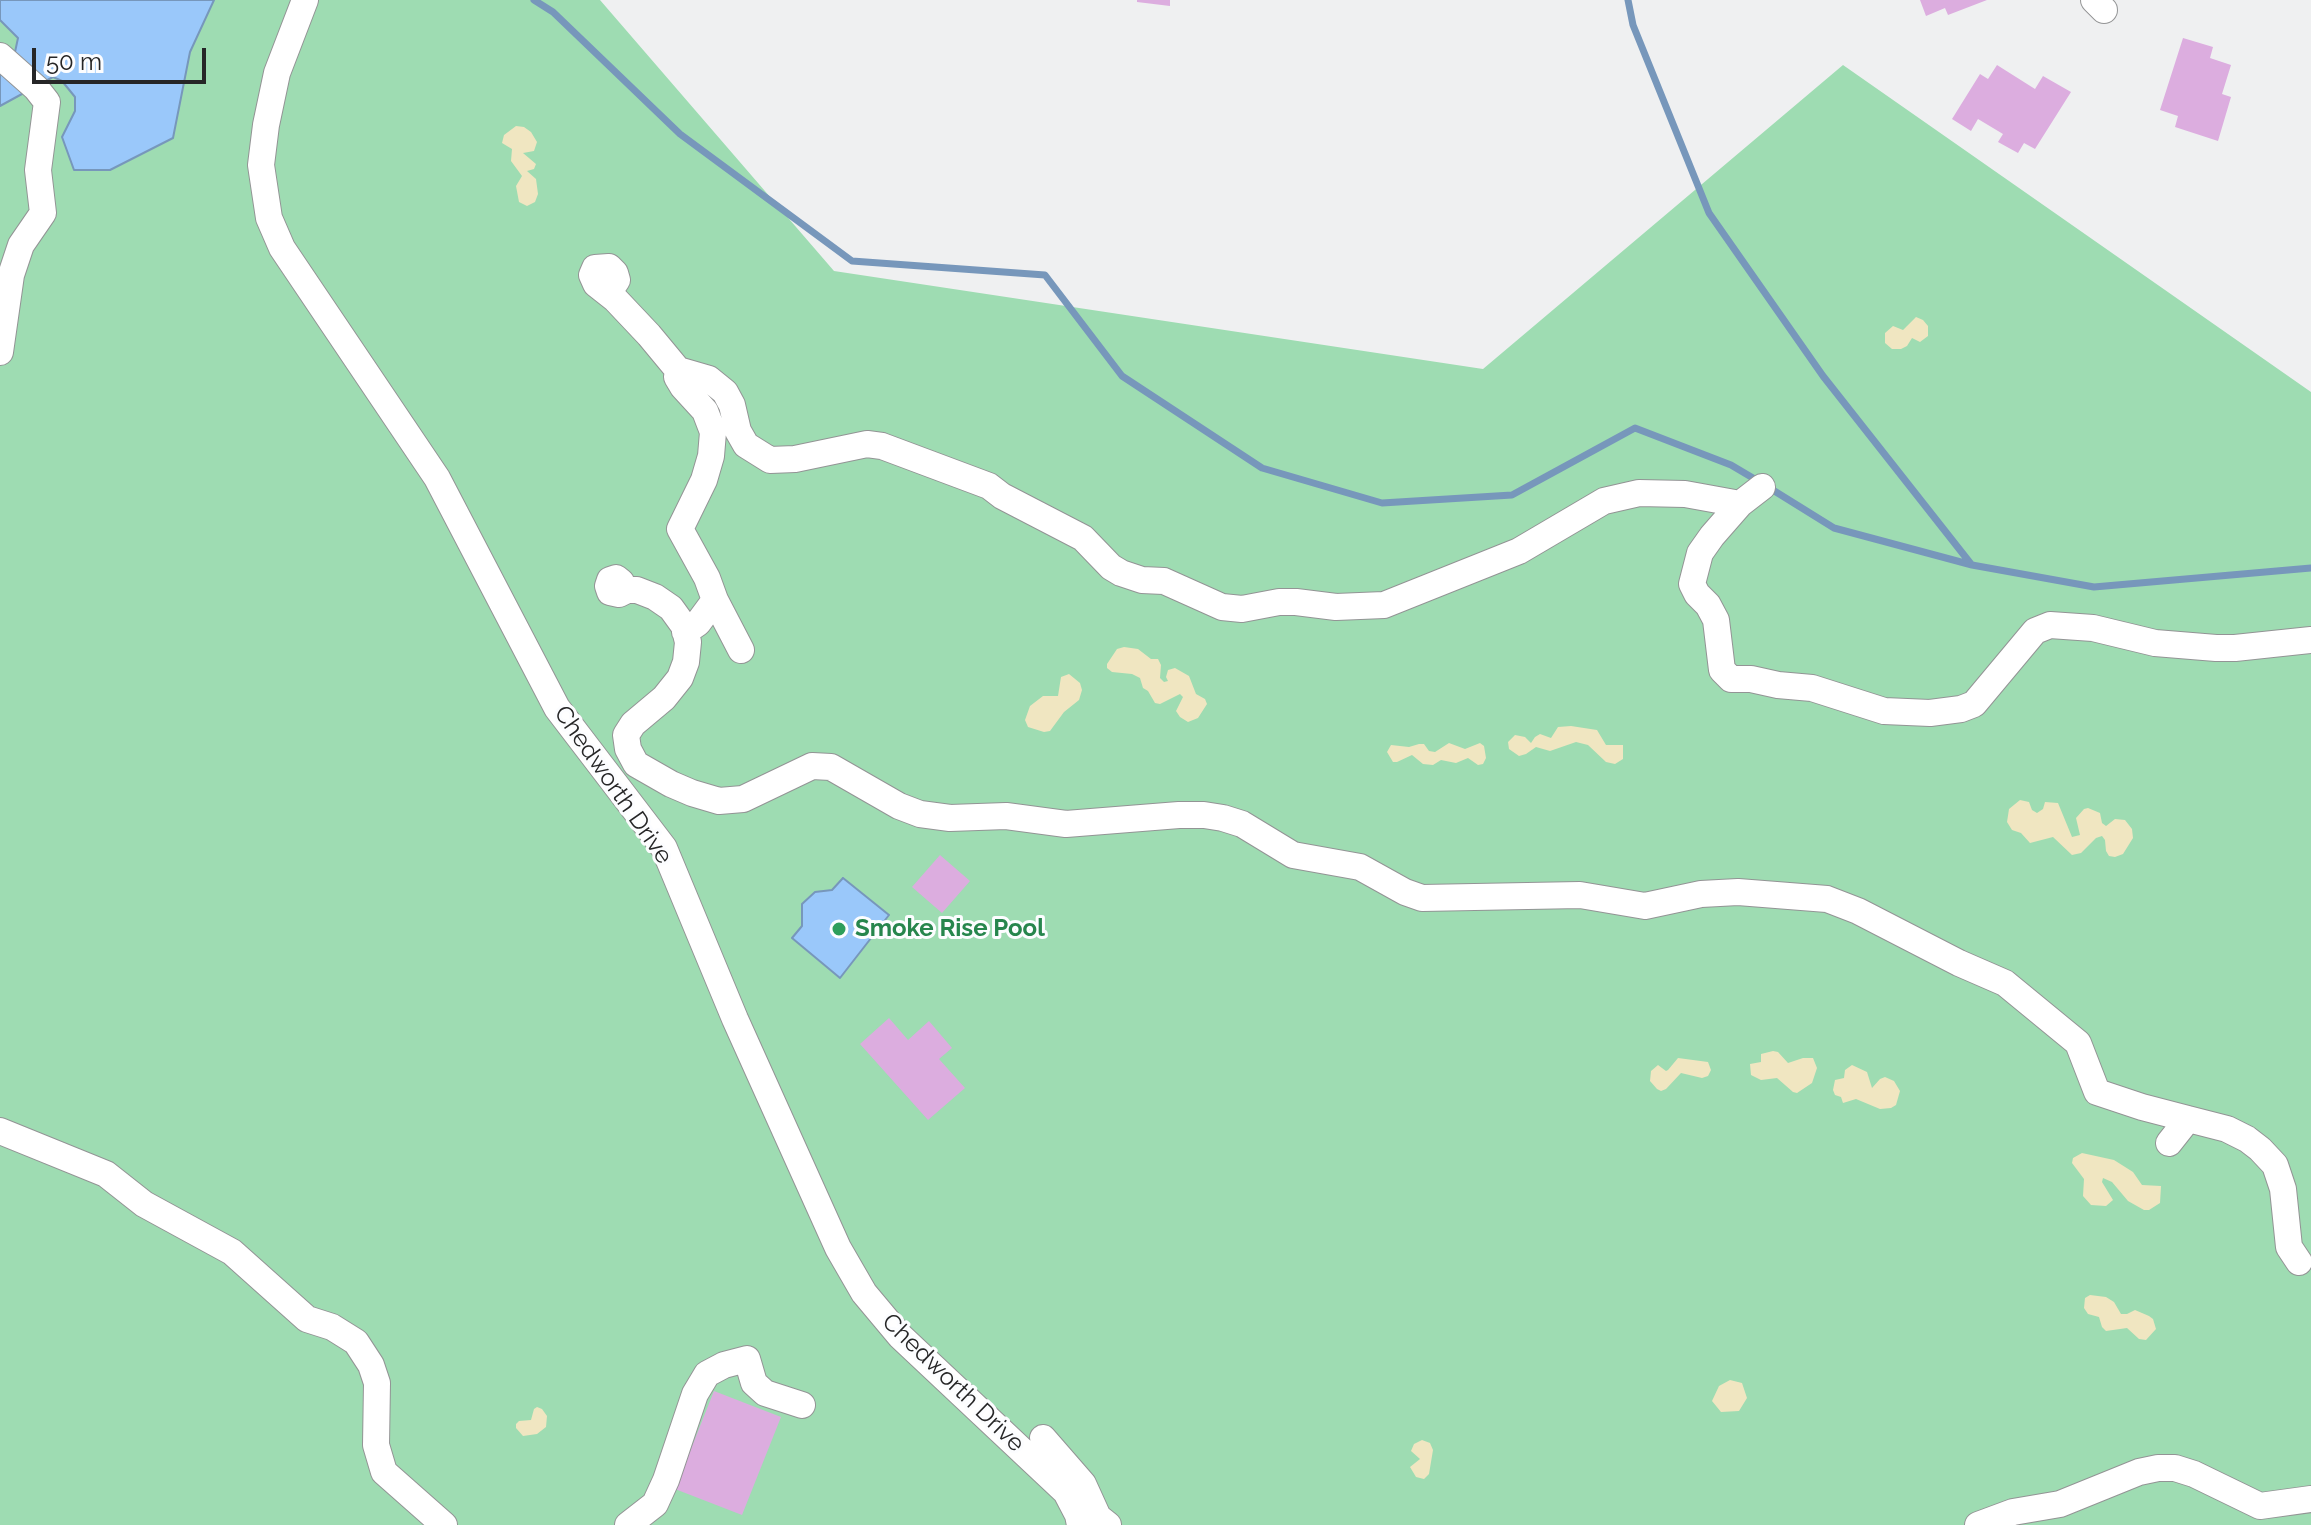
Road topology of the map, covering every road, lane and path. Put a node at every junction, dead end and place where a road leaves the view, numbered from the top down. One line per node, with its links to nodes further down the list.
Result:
1 (305, 0): 22 (street, Chedworth Drive)
2 (1, 57): 4 (street)
3 (605, 278): 5 (street)
4 (0, 352)
5 (678, 370): 7 (street); 9 (street)
6 (1762, 487): 7 (street)
7 (1740, 504): 11 (street)
8 (617, 585): 10 (street)
9 (715, 600): 10 (street); 12 (street)
10 (685, 632): 13 (street)
11 (2311, 640)
12 (741, 650)
13 (2188, 1119): 15 (street); 16 (street)
14 (0, 1131): 20 (street)
15 (2169, 1143)
16 (2299, 1262)
17 (802, 1405): 21 (street)
18 (1043, 1438): 23 (street)
19 (2311, 1499): 24 (street)
20 (444, 1525)
21 (628, 1525)
22 (1080, 1525)
23 (1108, 1525)
24 (1978, 1525)

